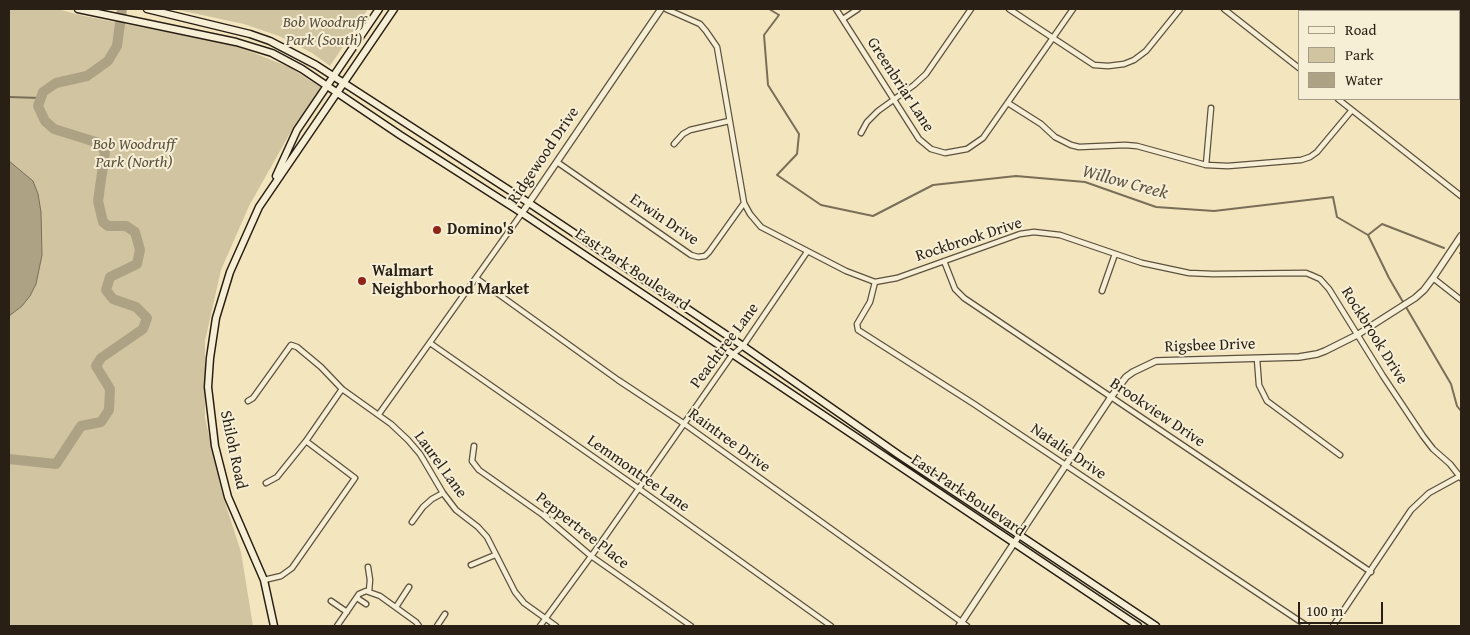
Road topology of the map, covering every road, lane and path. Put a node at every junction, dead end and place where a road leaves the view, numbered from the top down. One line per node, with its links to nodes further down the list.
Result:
1 (78, 9): 19 (main road, East Park Boulevard)
2 (148, 9): 17 (main road, East Park Boulevard)
3 (378, 9): 17 (main road, Shiloh Road)
4 (394, 9): 18 (main road, Shiloh Road)
5 (661, 9): 29 (street, Ridgewood Drive)
6 (666, 9): 26 (street)
7 (836, 9): 14 (street, Greenbriar Lane)
8 (858, 9): 14 (street)
9 (971, 9): 21 (street)
10 (1009, 9): 15 (street)
11 (1073, 9): 15 (street, Greenbriar Lane)
12 (1180, 9): 15 (street)
13 (1224, 9): 16 (street)
14 (844, 19): 21 (street, Greenbriar Lane)
15 (1053, 39): 23 (street, Greenbriar Lane)
16 (1298, 67)
17 (333, 76): 18 (main road, East Park Boulevard); 19 (main road, Shiloh Road)
18 (343, 82): 20 (main road, Shiloh Road); 34 (main road, East Park Boulevard)
19 (327, 86): 20 (main road, East Park Boulevard); 31 (main road, Shiloh Road)
20 (336, 92): 31 (main road, Shiloh Road); 35 (main road, East Park Boulevard)
21 (893, 100): 23 (street, Greenbriar Lane); 27 (street)
22 (1339, 100): 25 (street)
23 (1008, 103): 30 (street)
24 (1211, 108): 30 (street)
25 (1352, 110): 30 (street); 32 (street)
26 (730, 121): 28 (street); 33 (street)
27 (861, 133)
28 (674, 144)
29 (557, 162): 33 (street, Erwin Drive); 34 (street, Ridgewood Drive)
30 (1206, 166)
31 (269, 193): 71 (main road, Shiloh Road)
32 (1461, 196)
33 (744, 202): 37 (street)
34 (529, 203): 35 (street, Ridgewood Drive); 47 (main road, East Park Boulevard)
35 (522, 213): 40 (street, Ridgewood Drive); 48 (main road, East Park Boulevard)
36 (1461, 236): 41 (street, Rigsbee Drive)
37 (807, 252): 42 (street); 47 (street, Peachtree Lane)
38 (1115, 254): 39 (street, Rockbrook Drive); 43 (street); 45 (street, Rockbrook Drive)
39 (944, 260): 42 (street, Rockbrook Drive); 51 (street, Brookview Drive)
40 (476, 278): 46 (street, Ridgewood Drive); 54 (street, Raintree Drive)
41 (1433, 278): 44 (street); 45 (street, Rigsbee Drive)
42 (875, 282): 58 (street, Natalie Drive)
43 (1102, 291)
44 (1461, 300)
45 (1357, 335): 49 (street, Rigsbee Drive); 59 (street, Rockbrook Drive)
46 (430, 343): 53 (street, Ridgewood Drive); 61 (street, Lemmontree Lane)
47 (744, 346): 48 (street, Peachtree Lane); 64 (main road, East Park Boulevard)
48 (732, 355): 54 (street, Peachtree Lane); 65 (main road, East Park Boulevard)
49 (1257, 359): 51 (street, Rigsbee Drive); 57 (street)
50 (342, 389): 52 (street, Laurel Lane); 53 (street, Laurel Lane); 55 (street)
51 (1111, 397): 58 (street, Rigsbee Drive); 70 (street, Brookview Drive)
52 (248, 401)
53 (379, 414): 62 (street, Laurel Lane)
54 (683, 423): 61 (street, Peachtree Lane); 81 (street, Raintree Drive)
55 (306, 441): 60 (street); 71 (street)
56 (474, 446): 67 (street, Peppertree Place)
57 (1340, 455)
58 (1066, 465): 64 (street, Rigsbee Drive); 92 (street, Natalie Drive)
59 (1461, 477): 70 (street)
60 (266, 483)
61 (638, 488): 67 (street, Peachtree Lane); 89 (street, Lemmontree Lane)
62 (443, 492): 63 (street); 66 (street, Laurel Lane)
63 (412, 522)
64 (1019, 534): 65 (street, Rigsbee Drive); 91 (main road, East Park Boulevard)
65 (1013, 543): 81 (street, Rigsbee Drive); 90 (main road, East Park Boulevard)
66 (496, 555): 68 (street); 80 (street, Laurel Lane)
67 (590, 556): 80 (street, Peachtree Lane); 88 (street, Peppertree Place)
68 (471, 565)
69 (368, 567): 73 (street)
70 (1371, 572): 93 (street)
71 (264, 580): 82 (main road, Shiloh Road)
72 (409, 587): 77 (street)
73 (369, 591): 74 (street); 77 (street)
74 (357, 598): 76 (street); 78 (street)
75 (331, 601): 78 (street)
76 (366, 604)
77 (396, 607): 84 (street)
78 (347, 612): 83 (street)
79 (445, 614): 85 (street)
80 (545, 619): 86 (street, Peachtree Lane); 87 (street, Laurel Lane)
81 (963, 625)
82 (274, 626)
83 (337, 626)
84 (419, 626)
85 (437, 626)
86 (540, 626)
87 (556, 626)
88 (691, 626)
89 (831, 626)
90 (1138, 626)
91 (1156, 626)
92 (1307, 626)
93 (1333, 626)

